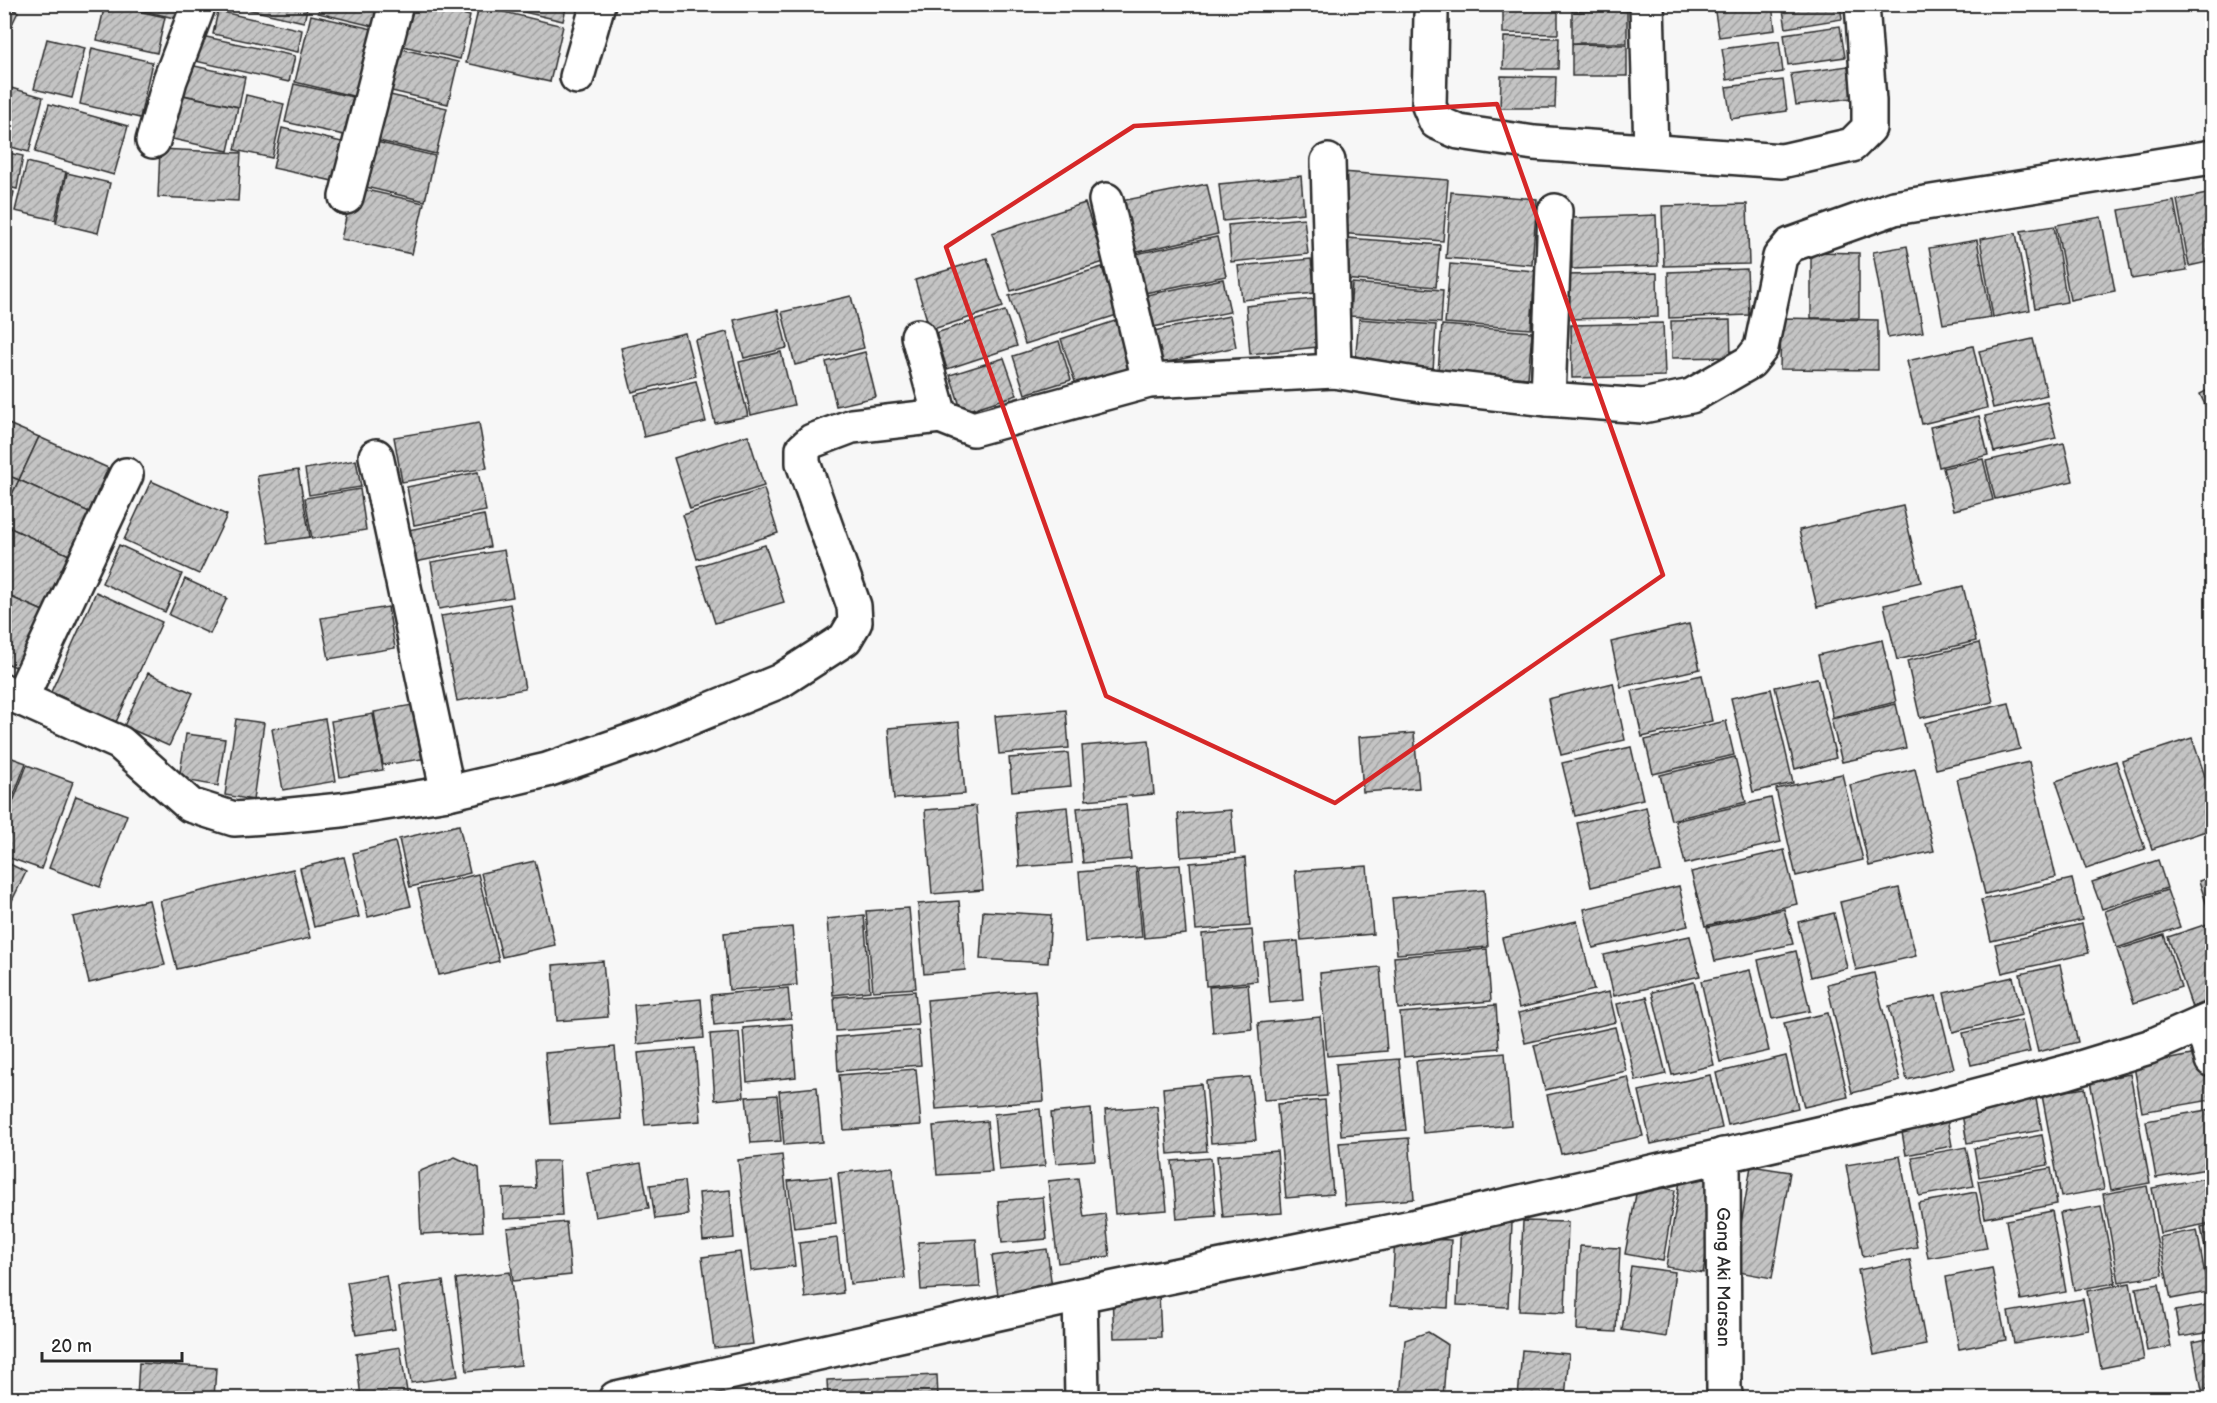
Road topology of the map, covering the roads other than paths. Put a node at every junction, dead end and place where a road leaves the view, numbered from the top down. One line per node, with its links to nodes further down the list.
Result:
1 (199, 4): 8 (street)
2 (396, 4): 12 (street)
3 (598, 4): 7 (street)
4 (1647, 4): 9 (street)
5 (1862, 4): 9 (street)
6 (1431, 15): 9 (street)
7 (577, 77)
8 (153, 141)
9 (1651, 151)
10 (2212, 158): 18 (street)
11 (1328, 161): 16 (street)
12 (346, 197)
13 (1106, 200): 17 (street)
14 (1555, 211): 18 (street)
15 (918, 336): 19 (street)
16 (1334, 371): 17 (street); 18 (street)
17 (1149, 381): 19 (street)
18 (1548, 399)
19 (940, 416): 23 (street)
20 (376, 456): 23 (street)
21 (126, 475): 22 (street)
22 (13, 695): 23 (street)
23 (448, 793)
24 (2207, 1022): 25 (street); 26 (street)
25 (2212, 1060)
26 (1724, 1155): 27 (street); 31 (street, Gang Aki Marsan)
27 (1080, 1295): 28 (street); 30 (street)
28 (723, 1386): 29 (street)
29 (616, 1398)
30 (1082, 1398)
31 (1726, 1398)

